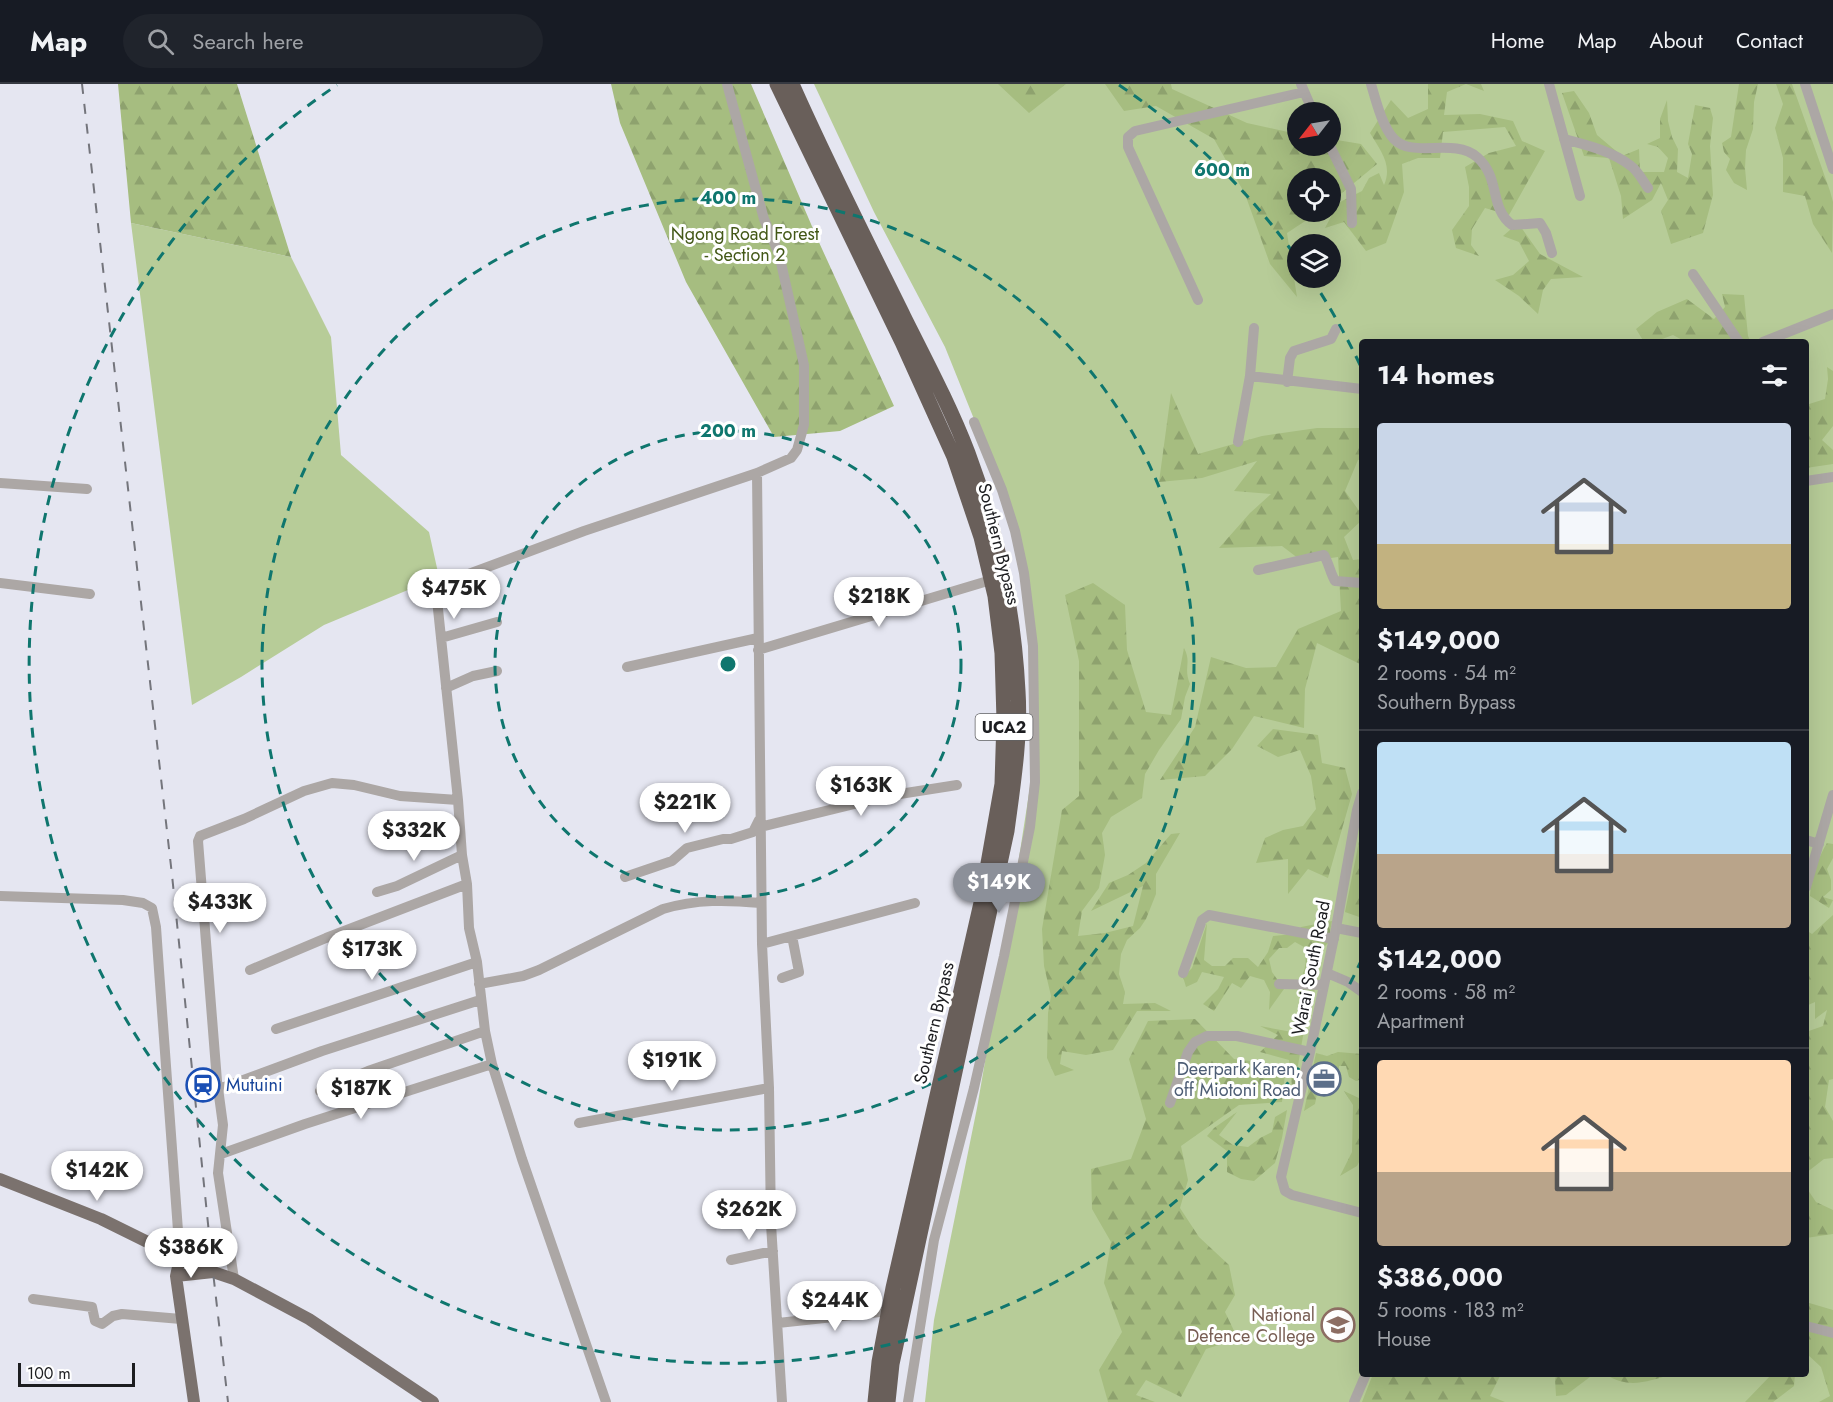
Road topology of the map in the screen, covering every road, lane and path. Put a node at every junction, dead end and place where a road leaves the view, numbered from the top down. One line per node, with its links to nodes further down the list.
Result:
1 (728, 84): 28 (street)
2 (777, 84): 34 (highway, Southern Bypass / UCA2)
3 (792, 84): 105 (highway, Southern Bypass / UCA2)
4 (1371, 84): 15 (street)
5 (1549, 84): 9 (street)
6 (1805, 84): 11 (street)
7 (1302, 88): 8 (street); 17 (street)
8 (1308, 102)
9 (1564, 139): 12 (street); 13 (street)
10 (1335, 156): 14 (street)
11 (1833, 169)
12 (1648, 188)
13 (1580, 196)
14 (1352, 223)
15 (1552, 253)
16 (1693, 274): 21 (street)
17 (1198, 300)
18 (1833, 314): 22 (street)
19 (1254, 328): 23 (street)
20 (1336, 329): 24 (street)
21 (1737, 339)
22 (1770, 339)
23 (1250, 376): 24 (street); 27 (street)
24 (1287, 382): 25 (street)
25 (1359, 390)
26 (974, 422): 106 (street)
27 (1238, 441)
28 (757, 473): 39 (street); 40 (street)
29 (1833, 477): 30 (street)
30 (1809, 481)
31 (0, 483): 32 (street)
32 (87, 489)
33 (1258, 570): 36 (street)
34 (991, 580): 41 (street); 94 (highway, Southern Bypass / UCA2)
35 (0, 583): 37 (street)
36 (1359, 583)
37 (90, 594)
38 (497, 622): 39 (street)
39 (441, 638): 44 (street)
40 (758, 638): 41 (street); 42 (street)
41 (758, 650): 49 (street)
42 (627, 667)
43 (497, 670): 44 (street)
44 (446, 688): 47 (street)
45 (957, 785): 49 (street)
46 (1833, 795): 50 (street)
47 (458, 800): 53 (street); 80 (street)
48 (1359, 803): 62 (street, Warai South Road)
49 (760, 822): 55 (street); 59 (street)
50 (1828, 831): 52 (street)
51 (1809, 841): 52 (street)
52 (1819, 844): 54 (street)
53 (462, 855): 56 (street); 57 (street)
54 (1811, 858)
55 (625, 877)
56 (467, 884): 65 (street); 66 (street)
57 (376, 892)
58 (0, 896): 88 (street)
59 (761, 903): 64 (street); 70 (street)
60 (915, 903): 63 (street)
61 (1359, 933): 62 (street)
62 (1335, 934): 67 (street); 68 (street, Warai South Road)
63 (792, 936): 64 (street); 69 (street)
64 (762, 944): 79 (street)
65 (477, 962): 70 (street); 75 (street)
66 (250, 970)
67 (1183, 973)
68 (1327, 973): 72 (street, Warai South Road); 73 (street)
69 (782, 978)
70 (479, 984): 74 (street)
71 (1279, 984): 72 (street)
72 (1324, 985): 77 (street, Warai South Road)
73 (1359, 990)
74 (480, 1000): 76 (street); 80 (street)
75 (276, 1029)
76 (485, 1031): 78 (street); 81 (street)
77 (1310, 1052): 82 (street); 86 (street, Warai South Road)
78 (492, 1064): 84 (street); 102 (street)
79 (769, 1088): 83 (street); 87 (street)
80 (219, 1089): 84 (street)
81 (320, 1091)
82 (1170, 1103)
83 (579, 1123)
84 (221, 1154): 92 (street)
85 (0, 1179): 88 (main road)
86 (1359, 1212)
87 (773, 1251): 89 (street); 96 (street)
88 (180, 1258): 90 (main road); 91 (main road)
89 (731, 1260)
90 (213, 1272): 91 (main road); 92 (main road)
91 (176, 1276): 95 (main road)
92 (234, 1279): 101 (main road)
93 (33, 1299): 95 (street)
94 (889, 1311): 96 (street); 104 (highway, Southern Bypass / UCA2)
95 (181, 1319): 100 (main road)
96 (778, 1323): 103 (street)
97 (1809, 1327): 98 (street)
98 (1833, 1333)
99 (1365, 1377): 107 (street)
100 (194, 1402)
101 (433, 1402)
102 (606, 1402)
103 (782, 1402)
104 (874, 1402)
105 (888, 1402)
106 (908, 1402)
107 (1354, 1402)

